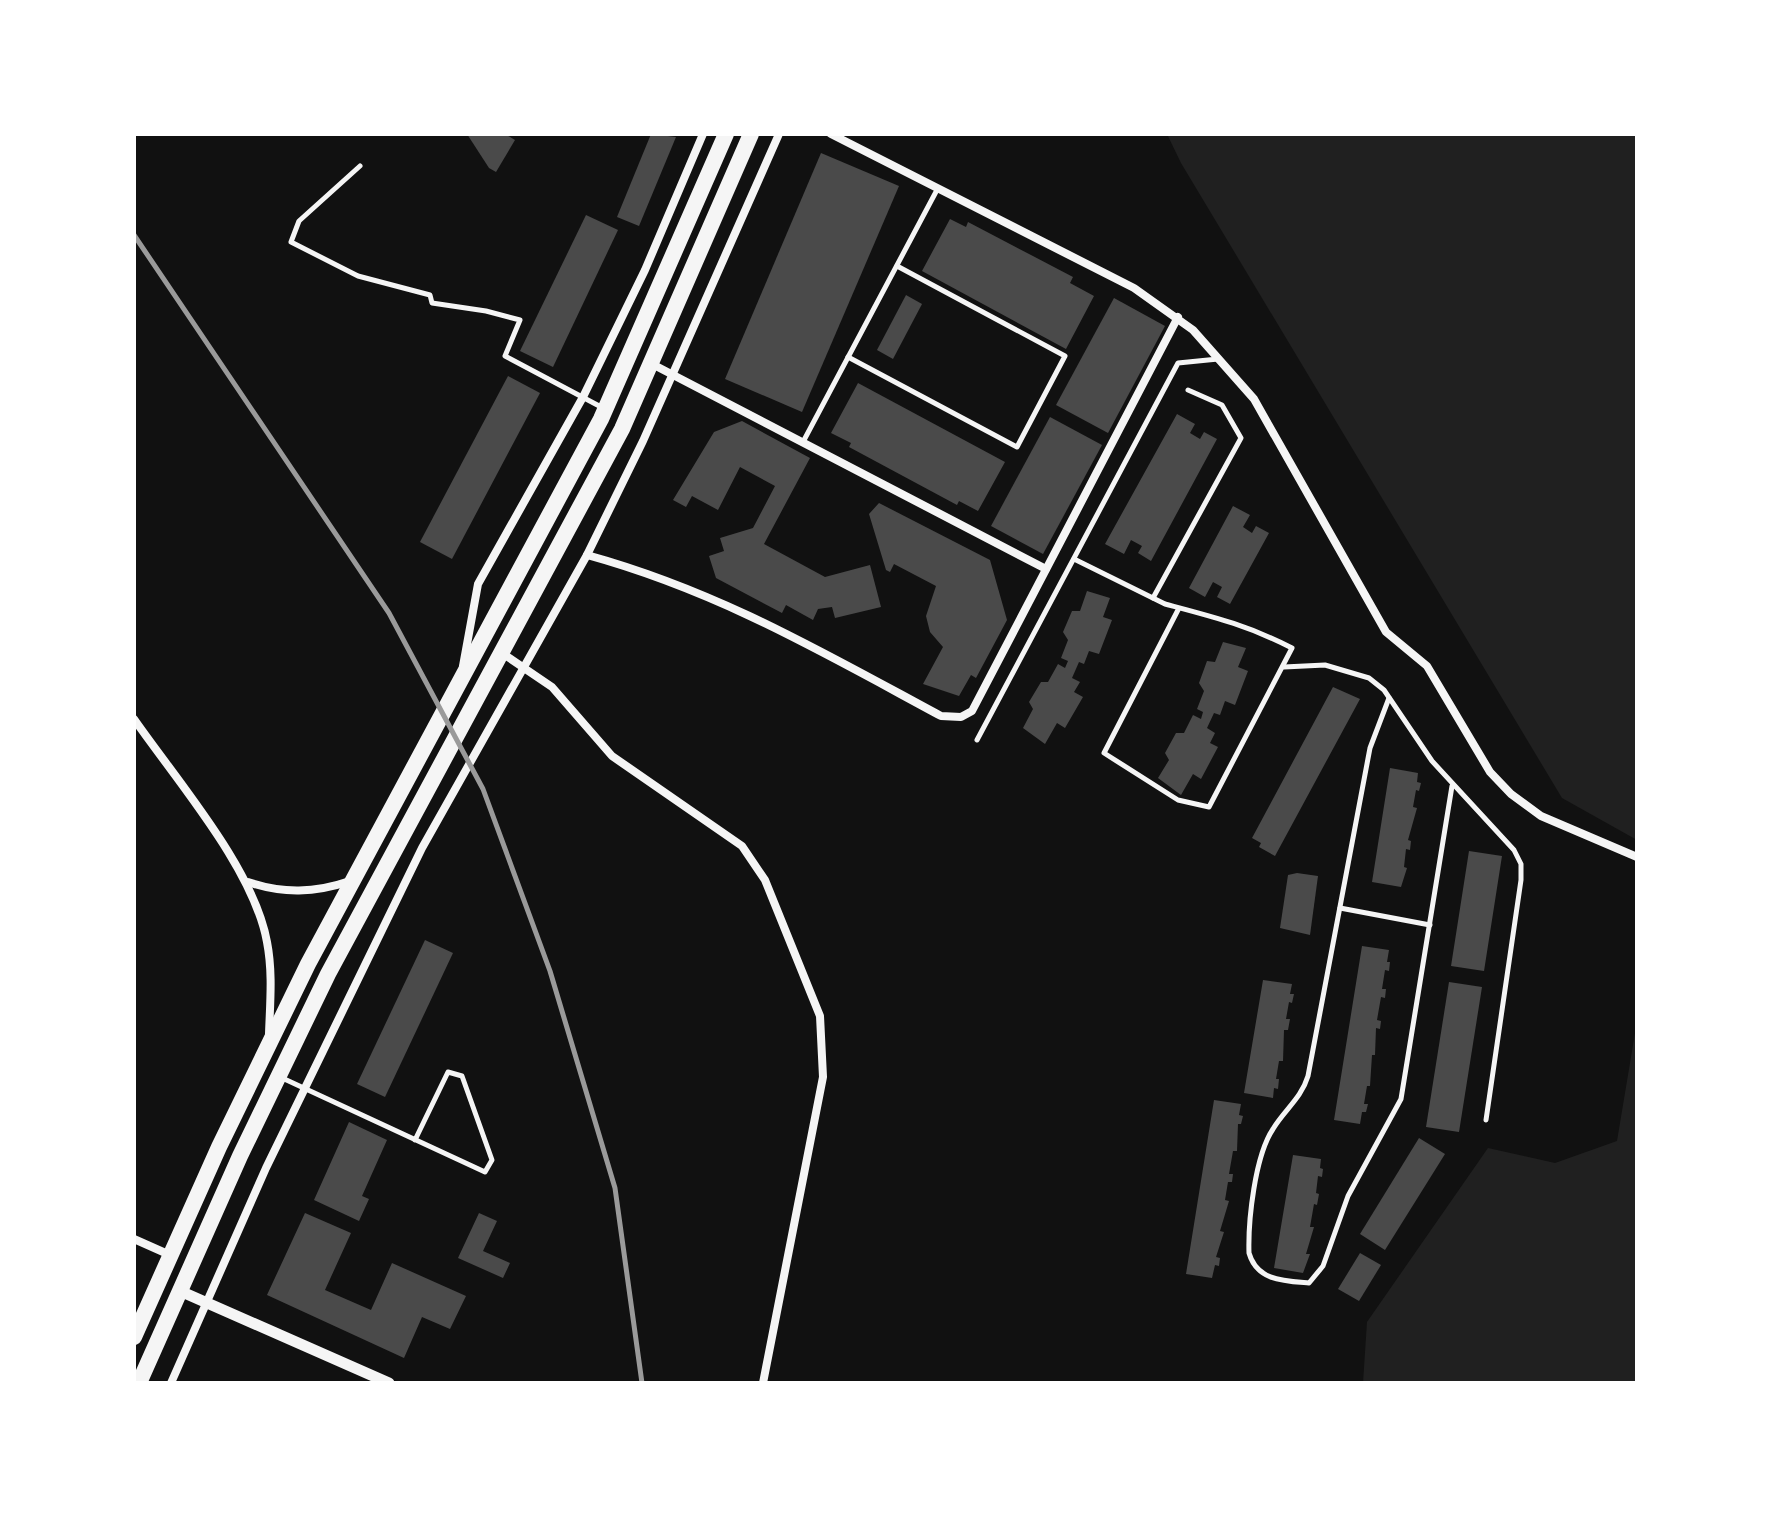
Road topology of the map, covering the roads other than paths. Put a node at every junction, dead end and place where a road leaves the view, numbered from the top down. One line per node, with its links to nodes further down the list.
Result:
1 (703, 134): 15 (street)
2 (726, 134): 16 (highway)
3 (751, 134): 12 (highway)
4 (779, 134): 13 (street)
5 (831, 134): 7 (street)
6 (360, 166): 15 (lane)
7 (938, 188): 8 (lane); 9 (street)
8 (897, 266): 10 (lane); 10 (lane)
9 (1178, 317): 11 (street); 20 (street)
10 (848, 357): 17 (lane)
11 (1220, 359): 19 (lane); 31 (street)
12 (652, 364): 13 (street); 23 (highway)
13 (673, 375): 17 (street); 18 (street)
14 (1188, 390): 21 (lane)
15 (583, 397): 16 (lane); 26 (street)
16 (606, 409): 26 (highway)
17 (802, 442): 20 (street)
18 (587, 555): 20 (street); 24 (street)
19 (1074, 559): 21 (lane); 29 (lane)
20 (1046, 569)
21 (1153, 598): 22 (lane)
22 (1179, 608): 25 (lane); 25 (lane)
23 (502, 653): 24 (street); 37 (highway)
24 (525, 665): 38 (street); 49 (street)
25 (1283, 667): 27 (lane)
26 (461, 679): 32 (highway)
27 (1389, 698): 30 (lane); 34 (lane)
28 (134, 719): 33 (street)
29 (977, 740)
30 (1452, 786): 35 (lane); 39 (lane)
31 (1637, 857)
32 (350, 881): 33 (street); 36 (highway)
33 (248, 882): 36 (street)
34 (1340, 908): 35 (lane); 35 (lane)
35 (1430, 925)
36 (268, 1042): 42 (highway)
37 (278, 1076): 38 (lane); 43 (highway)
38 (304, 1088): 40 (lane); 44 (street)
39 (1486, 1120)
40 (415, 1140): 40 (lane)
41 (134, 1239): 42 (street)
42 (171, 1255): 45 (highway)
43 (180, 1291): 44 (street); 46 (highway)
44 (206, 1303): 47 (street); 48 (street)
45 (134, 1337)
46 (139, 1383)
47 (171, 1383)
48 (389, 1383)
49 (763, 1383)

